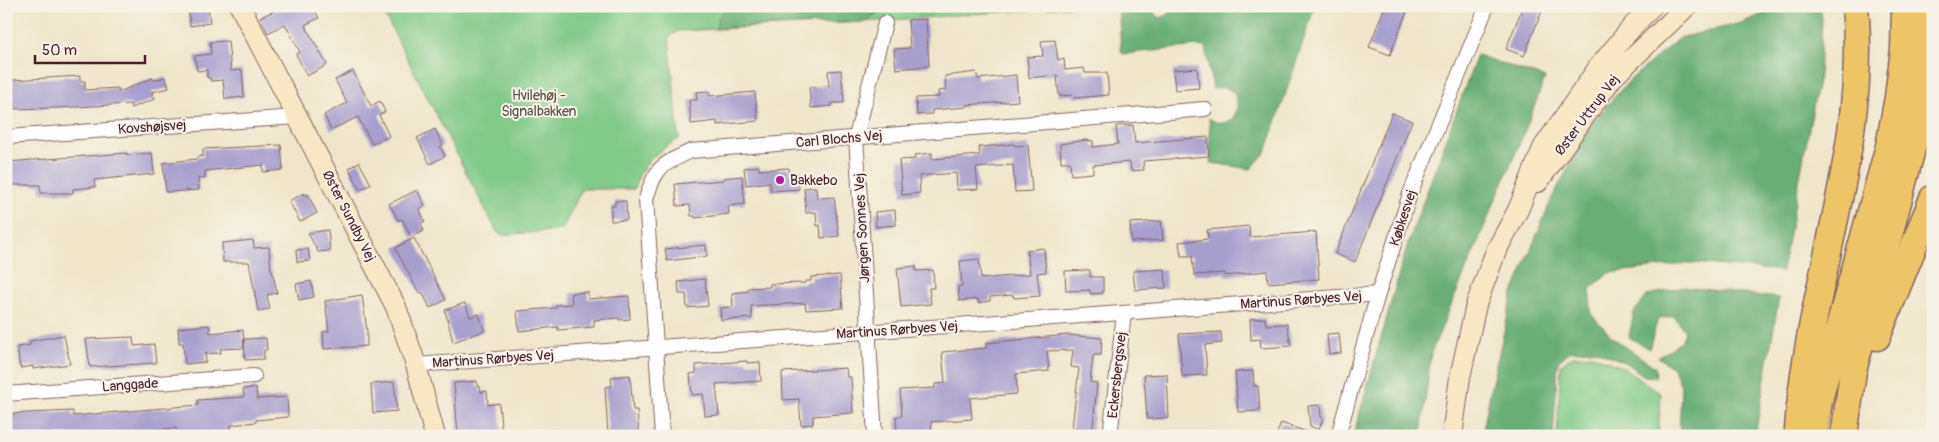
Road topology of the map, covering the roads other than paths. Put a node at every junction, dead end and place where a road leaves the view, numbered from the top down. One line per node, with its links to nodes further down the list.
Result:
1 (240, 6): 10 (street, Øster Sundby Vej)
2 (1487, 6): 15 (street, Købkesvej)
3 (1652, 6): 14 (street, Øster Uttrup Vej)
4 (1687, 6): 14 (street, Øster Uttrup Vej)
5 (1855, 6): 28 (highway)
6 (1905, 6): 29 (highway)
7 (1928, 6): 30 (highway)
8 (885, 23): 12 (street, Jørgen Sonnes Vej)
9 (1205, 109): 12 (street, Carl Blochs Vej)
10 (298, 117): 11 (street, Kovshøjsvej); 19 (street, Øster Sundby Vej)
11 (6, 137)
12 (856, 137): 17 (street, Jørgen Sonnes Vej); 18 (street, Carl Blochs Vej)
13 (1933, 198): 31 (highway)
14 (1518, 210): 27 (street, Øster Uttrup Vej)
15 (1378, 294): 16 (street, Martinus Rørbyes Vej); 26 (street, Købkesvej)
16 (1124, 313): 17 (street, Martinus Rørbyes Vej); 25 (street, Eckersbergsvej)
17 (868, 332): 18 (street, Martinus Rørbyes Vej); 24 (street, Jørgen Sonnes Vej)
18 (656, 347): 19 (street, Martinus Rørbyes Vej); 23 (street, Carl Blochs Vej)
19 (416, 364): 22 (street, Øster Sundby Vej)
20 (254, 376): 21 (street, Langgade)
21 (6, 394)
22 (435, 436)
23 (662, 436)
24 (875, 436)
25 (1110, 436)
26 (1338, 436)
27 (1452, 436)
28 (1797, 436)
29 (1812, 436)
30 (1844, 436)
31 (1858, 436)

